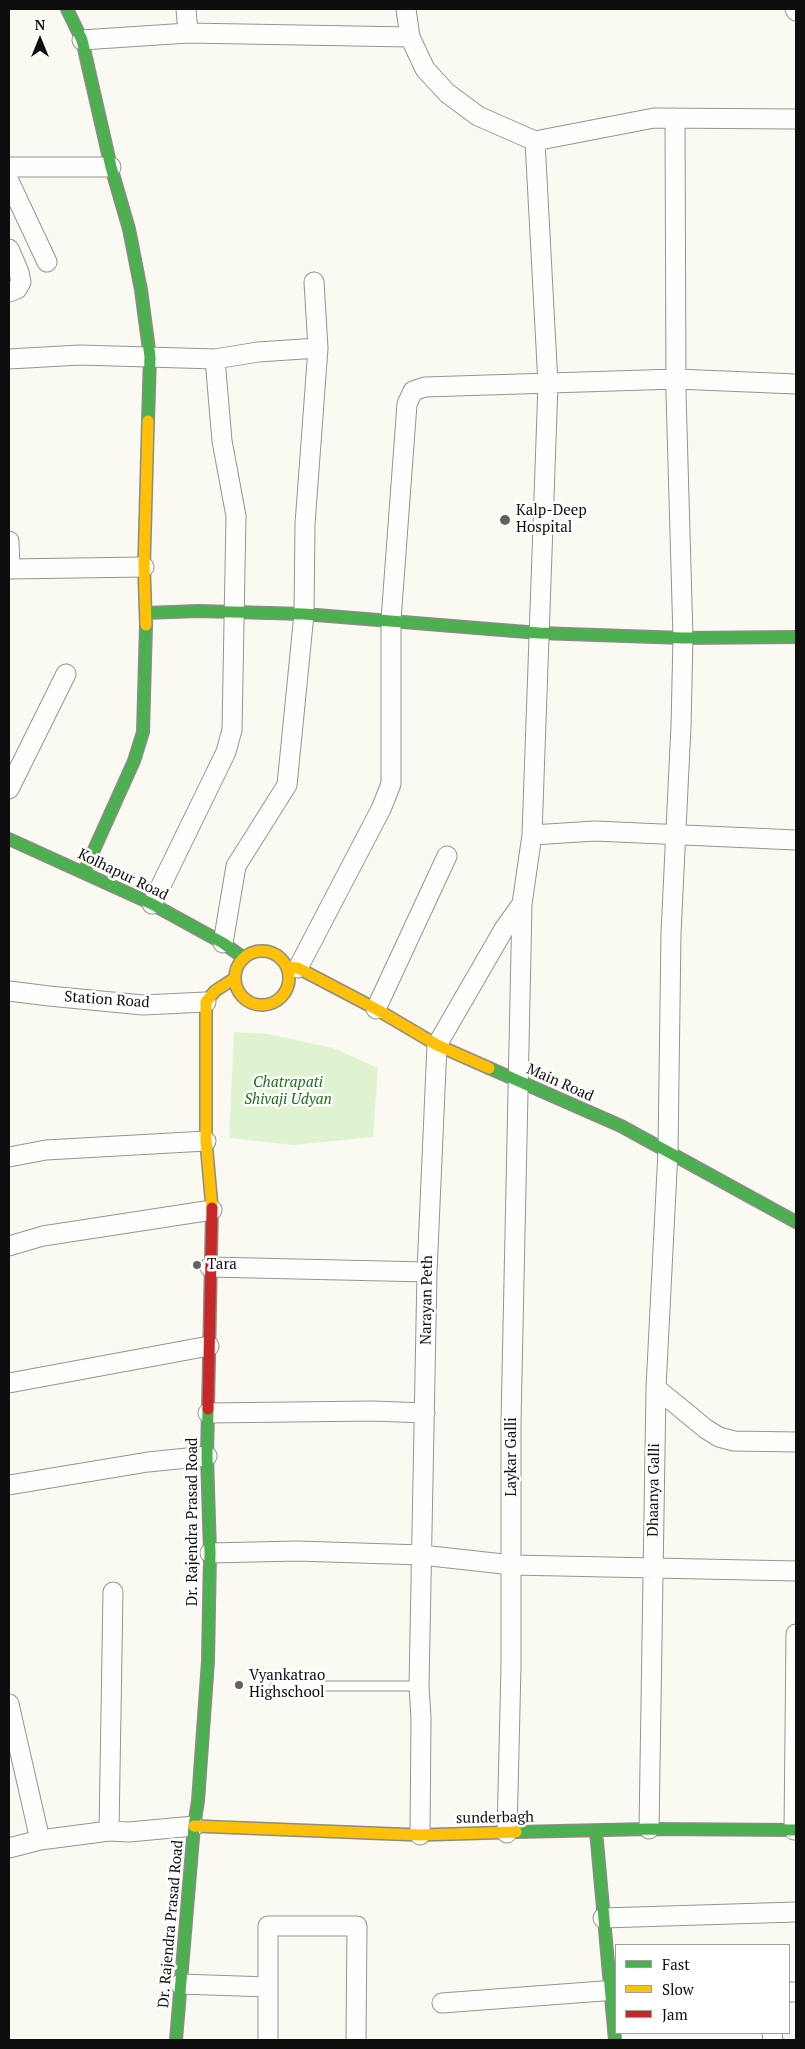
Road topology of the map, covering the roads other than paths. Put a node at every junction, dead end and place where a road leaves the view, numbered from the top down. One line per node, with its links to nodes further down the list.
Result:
1 (67, 9): 6 (main road)
2 (186, 9): 4 (street)
3 (406, 9): 5 (street)
4 (188, 33): 5 (street); 6 (street)
5 (410, 37): 9 (street)
6 (82, 40): 11 (main road)
7 (675, 118): 8 (street); 9 (street); 21 (street, Dhaanya Galli)
8 (796, 119)
9 (535, 141): 22 (street, Laykar Galli)
10 (9, 166): 11 (street)
11 (111, 167): 18 (main road)
12 (9, 181): 14 (street)
13 (9, 249): 16 (street)
14 (47, 262)
15 (314, 282): 17 (street)
16 (9, 292)
17 (318, 348): 20 (street); 29 (street)
18 (150, 357): 19 (street); 20 (street); 25 (main road)
19 (9, 359)
20 (215, 359): 27 (street)
21 (676, 379): 22 (street); 23 (street); 32 (street, Dhaanya Galli)
22 (548, 384): 30 (street); 31 (street, Laykar Galli)
23 (796, 384)
24 (9, 541): 26 (street)
25 (144, 567): 26 (street); 28 (main road)
26 (9, 569)
27 (234, 612): 28 (main road); 29 (main road); 42 (street)
28 (146, 613): 41 (main road)
29 (304, 614): 30 (main road); 44 (street)
30 (391, 620): 31 (main road); 46 (street)
31 (539, 633): 32 (main road); 36 (street, Laykar Galli)
32 (683, 638): 33 (main road); 37 (street, Dhaanya Galli)
33 (796, 638)
34 (66, 674): 35 (street)
35 (9, 788)
36 (532, 835): 37 (street); 43 (street, Laykar Galli)
37 (675, 835): 39 (street); 54 (street, Dhaanya Galli)
38 (9, 839): 41 (main road, Kolhapur Road)
39 (796, 840)
40 (447, 856): 50 (street)
41 (84, 872): 42 (main road, Kolhapur Road)
42 (152, 904): 44 (main road, Kolhapur Road)
43 (522, 904): 51 (street); 52 (street, Laykar Galli)
44 (223, 943): 45 (main road, Kolhapur Road)
45 (244, 958): 46 (main road); 47 (main road)
46 (299, 970): 47 (main road); 50 (main road, Main Road)
47 (235, 978): 49 (main road)
48 (9, 991): 49 (street, Station Road)
49 (206, 1002): 53 (main road, Dr. Rajendra Prasad Road)
50 (376, 1009): 51 (main road, Main Road)
51 (437, 1044): 52 (main road, Main Road); 60 (street, Narayan Peth)
52 (520, 1081): 54 (main road, Main Road); 71 (street, Laykar Galli)
53 (206, 1141): 55 (street); 56 (main road, Dr. Rajendra Prasad Road)
54 (668, 1152): 57 (main road, Main Road); 63 (street, Dhaanya Galli)
55 (9, 1157)
56 (212, 1210): 58 (street); 59 (main road, Dr. Rajendra Prasad Road)
57 (796, 1222)
58 (9, 1246)
59 (210, 1267): 60 (street); 61 (main road, Dr. Rajendra Prasad Road)
60 (427, 1272): 65 (street, Narayan Peth)
61 (209, 1346): 62 (street); 64 (main road, Dr. Rajendra Prasad Road)
62 (9, 1383)
63 (656, 1388): 66 (street); 72 (street, Dhaanya Galli)
64 (208, 1413): 65 (street); 67 (main road, Dr. Rajendra Prasad Road)
65 (425, 1413): 70 (street, Narayan Peth)
66 (796, 1442)
67 (207, 1456): 68 (street); 69 (main road, Dr. Rajendra Prasad Road)
68 (9, 1485)
69 (210, 1553): 70 (street); 79 (main road, Dr. Rajendra Prasad Road)
70 (422, 1555): 71 (street); 77 (street, Narayan Peth)
71 (512, 1566): 72 (street); 84 (street, Laykar Galli)
72 (653, 1567): 73 (street); 80 (street, Dhaanya Galli)
73 (796, 1571)
74 (113, 1592): 82 (street)
75 (796, 1634): 81 (street)
76 (275, 1686): 77 (lane)
77 (419, 1686): 85 (street, Narayan Peth)
78 (9, 1704): 86 (street)
79 (194, 1826): 82 (street); 85 (main road, sunderbagh); 90 (main road, Dr. Rajendra Prasad Road)
80 (649, 1829): 81 (main road, sunderbagh); 83 (main road, sunderbagh)
81 (795, 1830)
82 (110, 1831): 86 (street)
83 (596, 1831): 84 (main road, sunderbagh); 89 (main road)
84 (507, 1833): 85 (main road, sunderbagh)
85 (420, 1835)
86 (40, 1840): 87 (street)
87 (9, 1848)
88 (796, 1912): 89 (street)
89 (603, 1918): 92 (main road)
90 (180, 1984): 91 (street); 95 (main road, Dr. Rajendra Prasad Road)
91 (268, 1987): 96 (street); 97 (street)
92 (613, 1990): 93 (street); 94 (main road)
93 (442, 2003)
94 (615, 2023)
95 (176, 2040)
96 (268, 2040)
97 (356, 2040)

